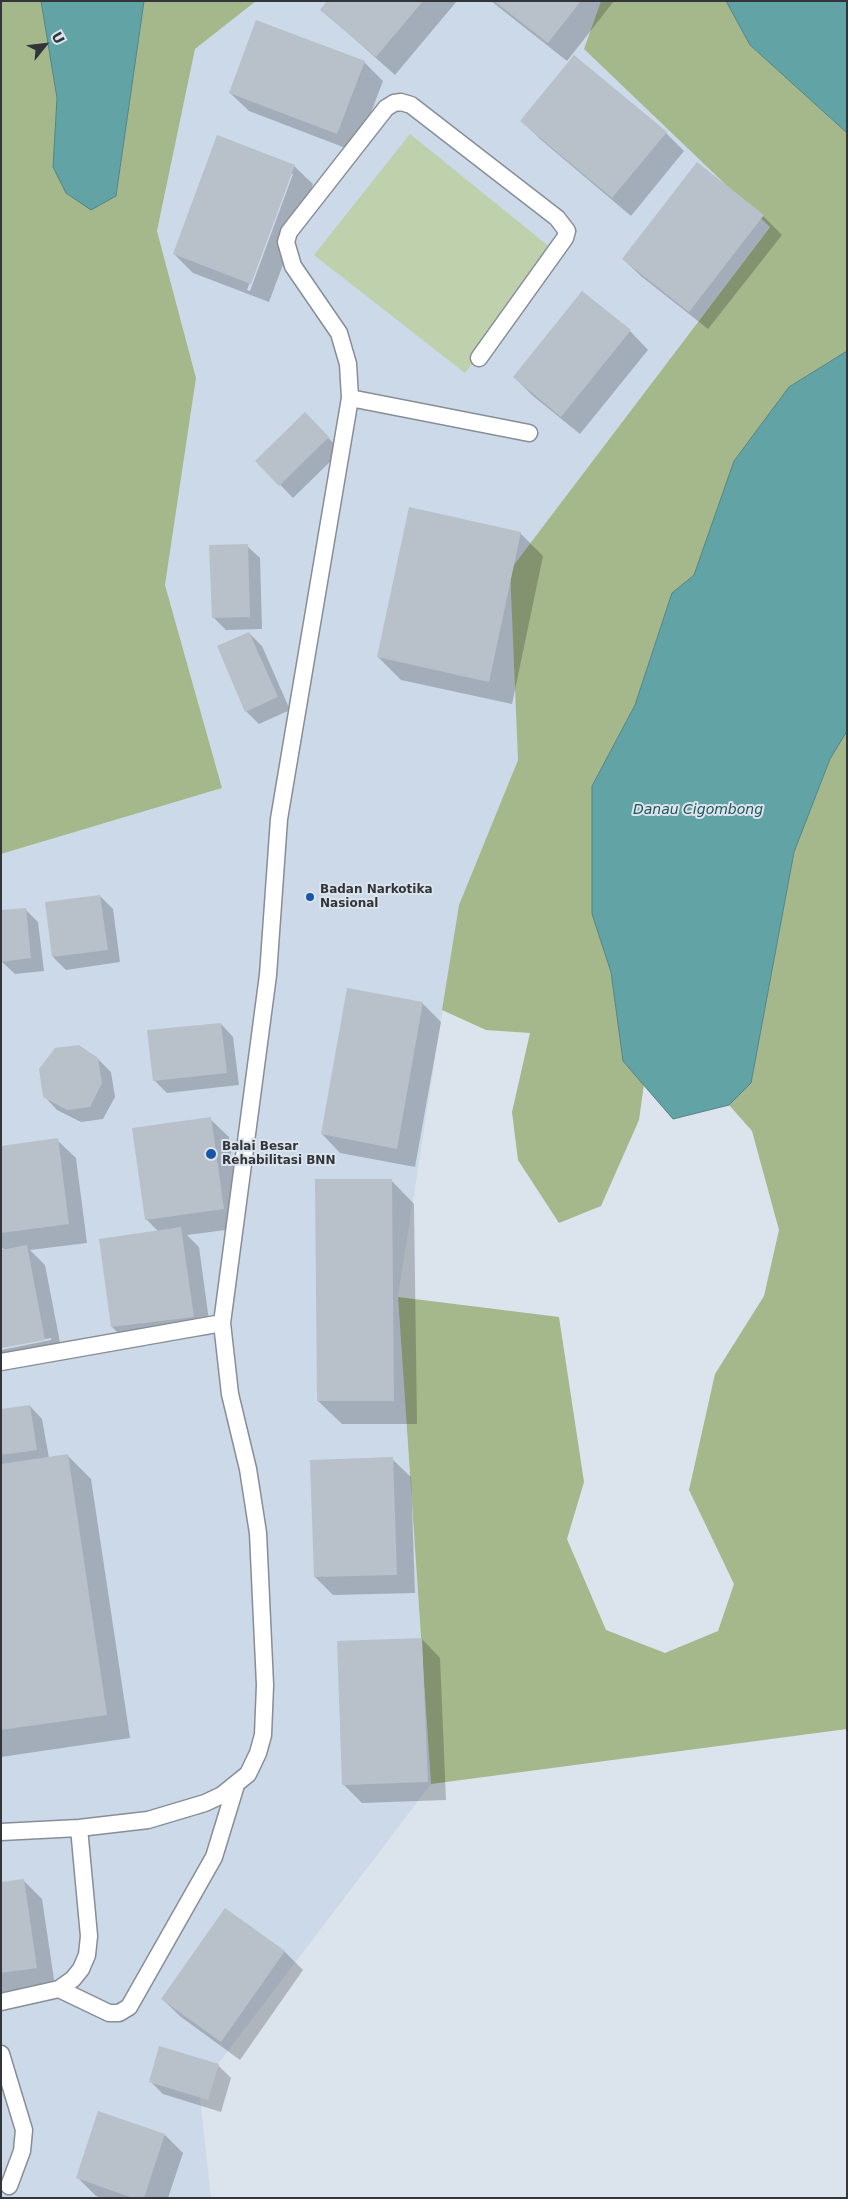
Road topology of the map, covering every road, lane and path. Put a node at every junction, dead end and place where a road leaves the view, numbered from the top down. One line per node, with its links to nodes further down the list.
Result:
1 (479, 358): 2 (lane)
2 (350, 398): 3 (lane); 4 (lane)
3 (529, 433)
4 (222, 1323): 5 (lane); 6 (lane)
5 (1, 1362)
6 (236, 1785): 7 (lane); 9 (lane)
7 (79, 1828): 8 (lane); 9 (lane)
8 (1, 1832)
9 (59, 1989): 10 (lane)
10 (1, 2002)
11 (1, 2054): 12 (lane)
12 (9, 2187)

